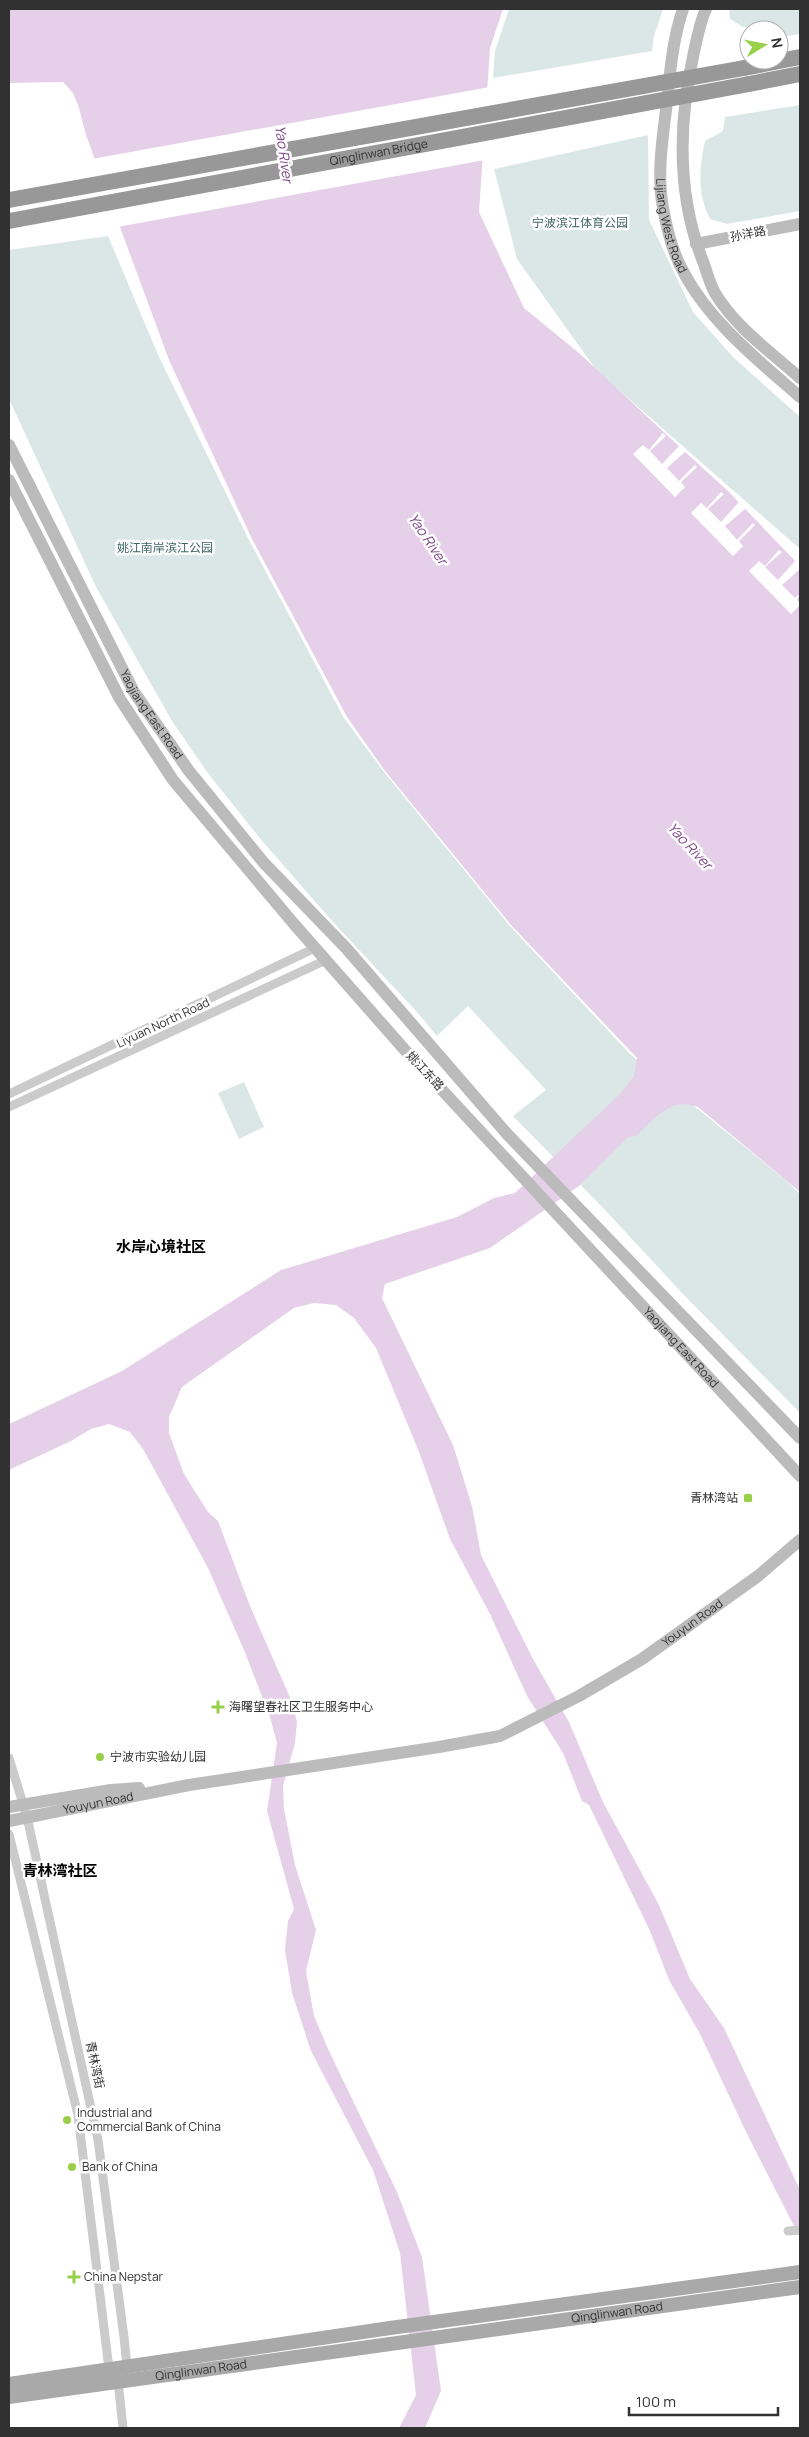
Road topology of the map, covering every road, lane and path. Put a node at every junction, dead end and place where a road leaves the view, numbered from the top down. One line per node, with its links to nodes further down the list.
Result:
1 (683, 9): 11 (main road, Lijiang West Road)
2 (706, 9): 9 (main road, Lijiang West Road)
3 (800, 57): 5 (highway)
4 (800, 74): 5 (highway)
5 (746, 76): 6 (highway, Qinglinwan Bridge, bridge); 7 (highway, Qinglinwan Bridge, bridge)
6 (9, 200)
7 (9, 221)
8 (800, 224): 9 (main road, 孙洋路)
9 (696, 244): 10 (main road, Lijiang West Road)
10 (800, 378)
11 (800, 397)
12 (9, 445): 18 (main road, 姚江东路)
13 (9, 480): 14 (main road, Yaojiang East Road)
14 (315, 948): 15 (main road, Yaojiang East Road); 16 (street, Liyuan North Road)
15 (326, 960): 17 (street, Liyuan North Road); 19 (main road, 姚江东路)
16 (9, 1094)
17 (9, 1107)
18 (576, 1206): 20 (main road, Yaojiang East Road)
19 (561, 1218): 21 (main road, Yaojiang East Road)
20 (800, 1438)
21 (800, 1476)
22 (800, 1540): 24 (main road, Youyun Road)
23 (9, 1758): 25 (street, 青林湾街)
24 (189, 1785): 25 (main road, Youyun Road); 27 (main road, Youyun Road)
25 (24, 1804): 26 (main road, Youyun Road); 27 (street, 青林湾街)
26 (9, 1807)
27 (27, 1817): 28 (main road, Youyun Road); 34 (street, 青林湾街)
28 (9, 1821)
29 (9, 1834): 35 (street)
30 (800, 2230): 31 (street)
31 (788, 2231)
32 (800, 2272): 34 (main road, Qinglinwan Road)
33 (800, 2286): 36 (main road, Qinglinwan Road)
34 (127, 2366): 35 (main road, Qinglinwan Road); 36 (street)
35 (109, 2369): 36 (street); 37 (main road, Qinglinwan Road)
36 (118, 2381): 38 (main road, Qinglinwan Road); 39 (street)
37 (9, 2384)
38 (9, 2397)
39 (123, 2428)

